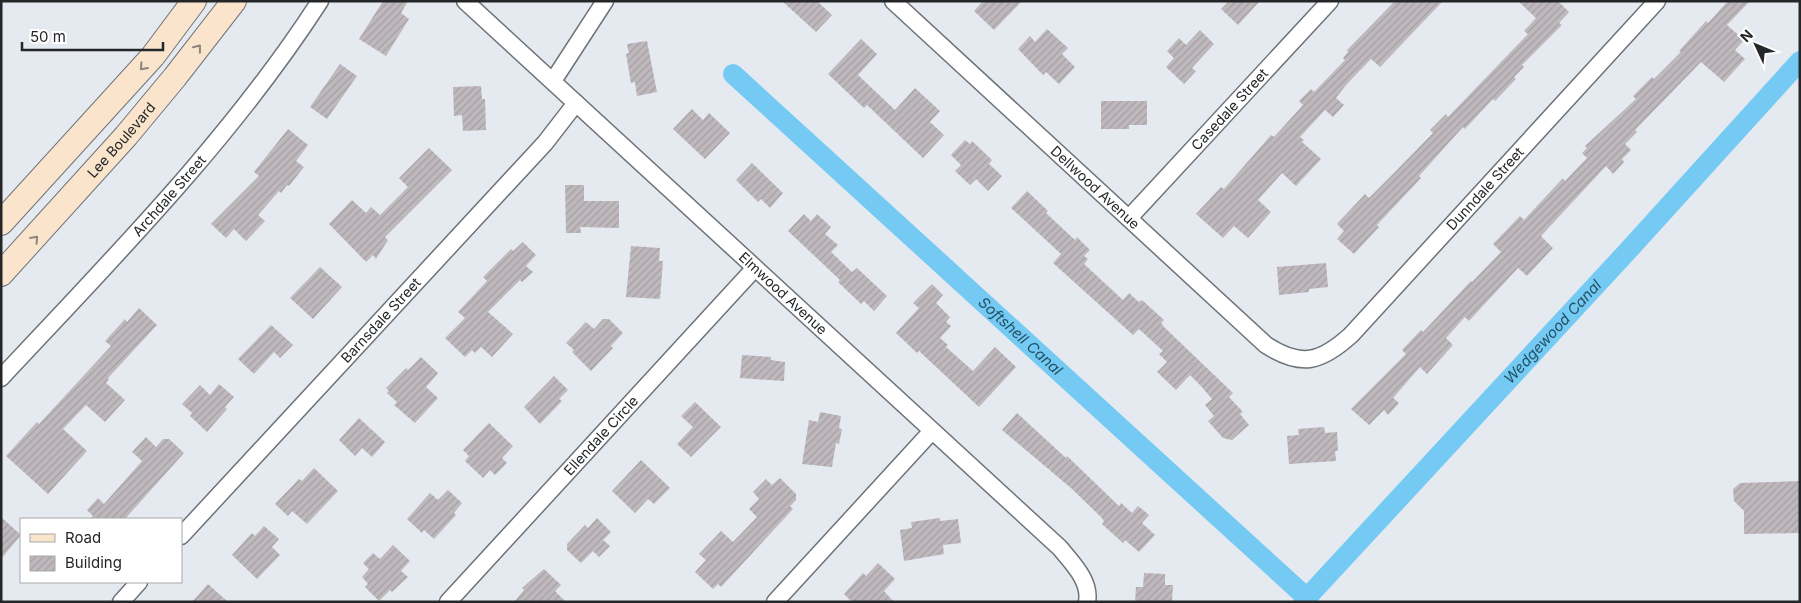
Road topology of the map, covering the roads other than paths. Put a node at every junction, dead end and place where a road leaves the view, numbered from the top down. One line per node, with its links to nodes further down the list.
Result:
1 (194, 1): 12 (main road, one-way to 12)
2 (234, 1): 14 (main road, Lee Boulevard, one-way to 2)
3 (320, 1): 16 (street, Archdale Street)
4 (465, 1): 9 (street, Elmwood Avenue)
5 (605, 1): 9 (street)
6 (893, 1): 11 (street, Dellwood Avenue)
7 (1330, 1): 11 (street, Casedale Street)
8 (1657, 1): 15 (street, Dunndale Street)
9 (553, 81): 10 (street, Elmwood Avenue)
10 (576, 103): 13 (street, Elmwood Avenue); 18 (street, Barnsdale Street)
11 (1129, 218): 15 (street, Dellwood Avenue)
12 (1, 224)
13 (754, 269): 17 (street, Elmwood Avenue); 22 (street, Ellendale Circle)
14 (1, 274)
15 (1304, 361)
16 (1, 378)
17 (932, 432): 20 (street, Elmwood Avenue); 23 (street)
18 (182, 535)
19 (138, 583): 21 (street)
20 (1088, 598)
21 (120, 602)
22 (448, 602)
23 (775, 602)

